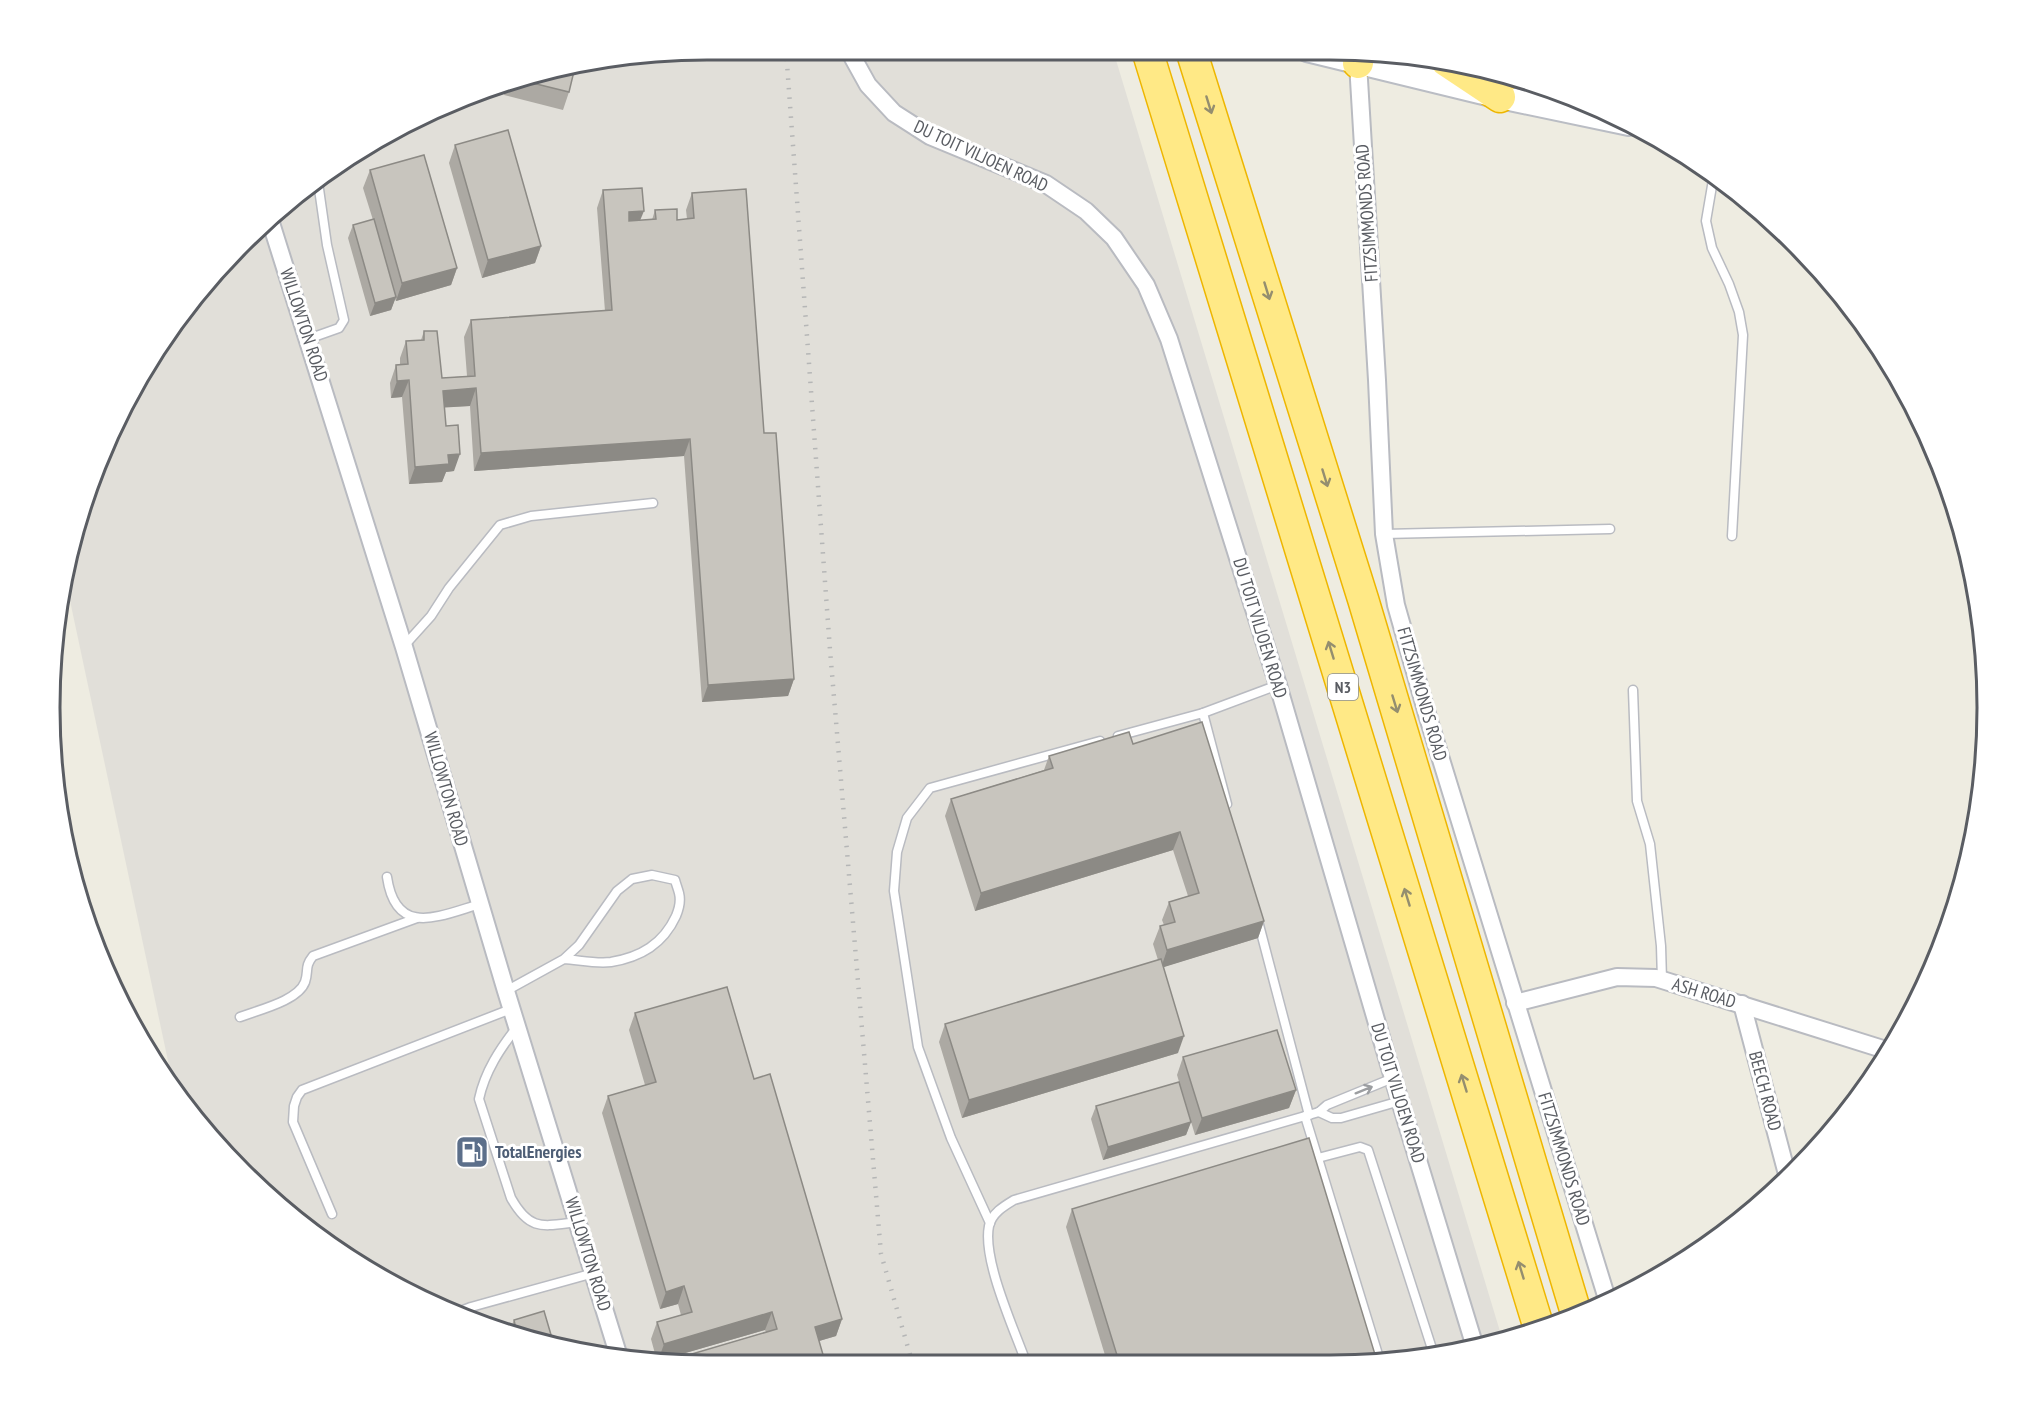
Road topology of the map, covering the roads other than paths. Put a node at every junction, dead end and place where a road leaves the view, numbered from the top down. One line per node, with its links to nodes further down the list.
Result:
1 (854, 60): 18 (street, DU TOIT VILJOEN ROAD)
2 (1150, 60): 48 (highway, N3, one-way to 2)
3 (1194, 60): 46 (highway, N3, one-way to 46)
4 (1358, 61): 15 (street, FITZSIMMONDS ROAD)
5 (1369, 61): 7 (main road)
6 (1466, 74): 7 (highway)
7 (1500, 97): 8 (main road)
8 (1593, 117)
9 (1712, 185): 16 (lane)
10 (319, 190): 12 (lane)
11 (273, 229): 12 (street, WILLOWTON ROAD)
12 (308, 339): 17 (street, WILLOWTON ROAD)
13 (653, 503): 17 (lane)
14 (1610, 529): 15 (lane)
15 (1384, 534): 29 (street, FITZSIMMONDS ROAD)
16 (1732, 536)
17 (404, 647): 23 (street, WILLOWTON ROAD)
18 (1278, 685): 20 (lane); 35 (street, DU TOIT VILJOEN ROAD)
19 (1633, 690): 27 (lane)
20 (1203, 713): 21 (lane); 43 (lane)
21 (1229, 811)
22 (387, 876): 25 (lane)
23 (480, 904): 25 (lane); 28 (street, WILLOWTON ROAD)
24 (1256, 912): 38 (lane)
25 (417, 918): 32 (lane)
26 (564, 959): 26 (lane); 28 (lane)
27 (1662, 980): 29 (street, ASH ROAD); 30 (street, ASH ROAD)
28 (506, 991): 31 (street, WILLOWTON ROAD)
29 (1515, 1003): 45 (street, FITZSIMMONDS ROAD)
30 (1742, 1004): 34 (street, ASH ROAD); 40 (street, BEECH ROAD)
31 (511, 1009): 33 (street, WILLOWTON ROAD); 41 (lane)
32 (240, 1017)
33 (517, 1027): 42 (street, WILLOWTON ROAD); 42 (lane)
34 (1879, 1048)
35 (1393, 1078): 36 (street, DU TOIT VILJOEN ROAD); 37 (lane, one-way to 35)
36 (1400, 1101): 37 (lane); 49 (street, DU TOIT VILJOEN ROAD)
37 (1319, 1112): 38 (lane)
38 (1307, 1115): 39 (lane); 43 (lane)
39 (1318, 1158): 50 (lane); 52 (lane)
40 (1785, 1167)
41 (332, 1214)
42 (578, 1222): 44 (street, WILLOWTON ROAD)
43 (990, 1223): 53 (lane)
44 (594, 1273): 47 (lane); 51 (street, WILLOWTON ROAD)
45 (1605, 1293)
46 (1574, 1307)
47 (467, 1309)
48 (1537, 1321)
49 (1473, 1339)
50 (1431, 1347)
51 (616, 1348)
52 (1378, 1353)
53 (1024, 1355)

